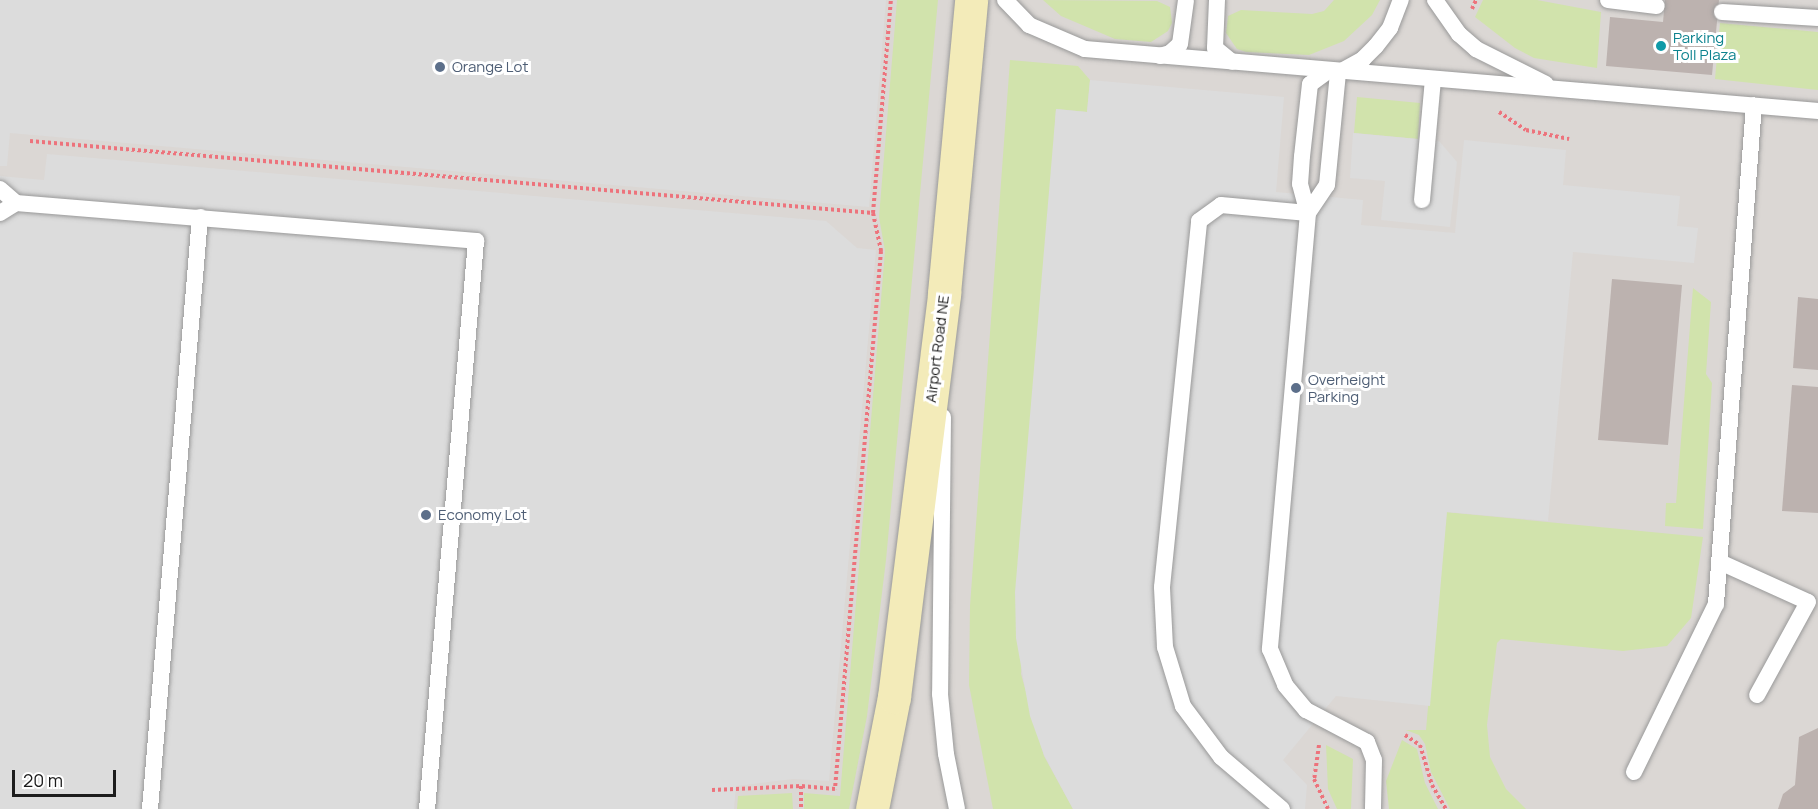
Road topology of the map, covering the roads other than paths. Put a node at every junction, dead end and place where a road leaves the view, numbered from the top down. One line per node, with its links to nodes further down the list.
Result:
1 (970, 0): 28 (main road, Airport Road NE)
2 (1005, 0): 15 (lane)
3 (1178, 0): 13 (lane)
4 (1185, 0): 13 (lane)
5 (1217, 0): 14 (lane)
6 (1224, 0): 14 (lane)
7 (1401, 0): 17 (lane)
8 (1435, 0): 19 (lane)
9 (1608, 0): 10 (lane)
10 (1657, 6)
11 (1722, 12): 12 (lane)
12 (1818, 18)
13 (1184, 19): 15 (lane)
14 (1216, 19): 16 (lane)
15 (1153, 55): 16 (lane)
16 (1241, 64): 17 (lane)
17 (1333, 72): 18 (lane); 26 (lane); 26 (lane)
18 (1433, 80): 19 (lane); 23 (lane)
19 (1558, 89): 20 (lane)
20 (1754, 105): 21 (lane); 29 (lane)
21 (1818, 111)
22 (0, 189): 24 (lane)
23 (1422, 200)
24 (16, 203): 25 (lane); 27 (lane)
25 (0, 213)
26 (1308, 213): 38 (lane); 39 (lane)
27 (200, 217): 33 (lane); 34 (lane)
28 (944, 293): 31 (main road, Airport Road NE); 37 (lane)
29 (1722, 563): 30 (lane); 32 (lane)
30 (1757, 695)
31 (894, 697): 35 (main road, Airport Road NE); 36 (main road, Airport Road NE)
32 (1634, 772)
33 (150, 809)
34 (428, 809)
35 (872, 809)
36 (894, 809)
37 (957, 809)
38 (1282, 809)
39 (1373, 809)

